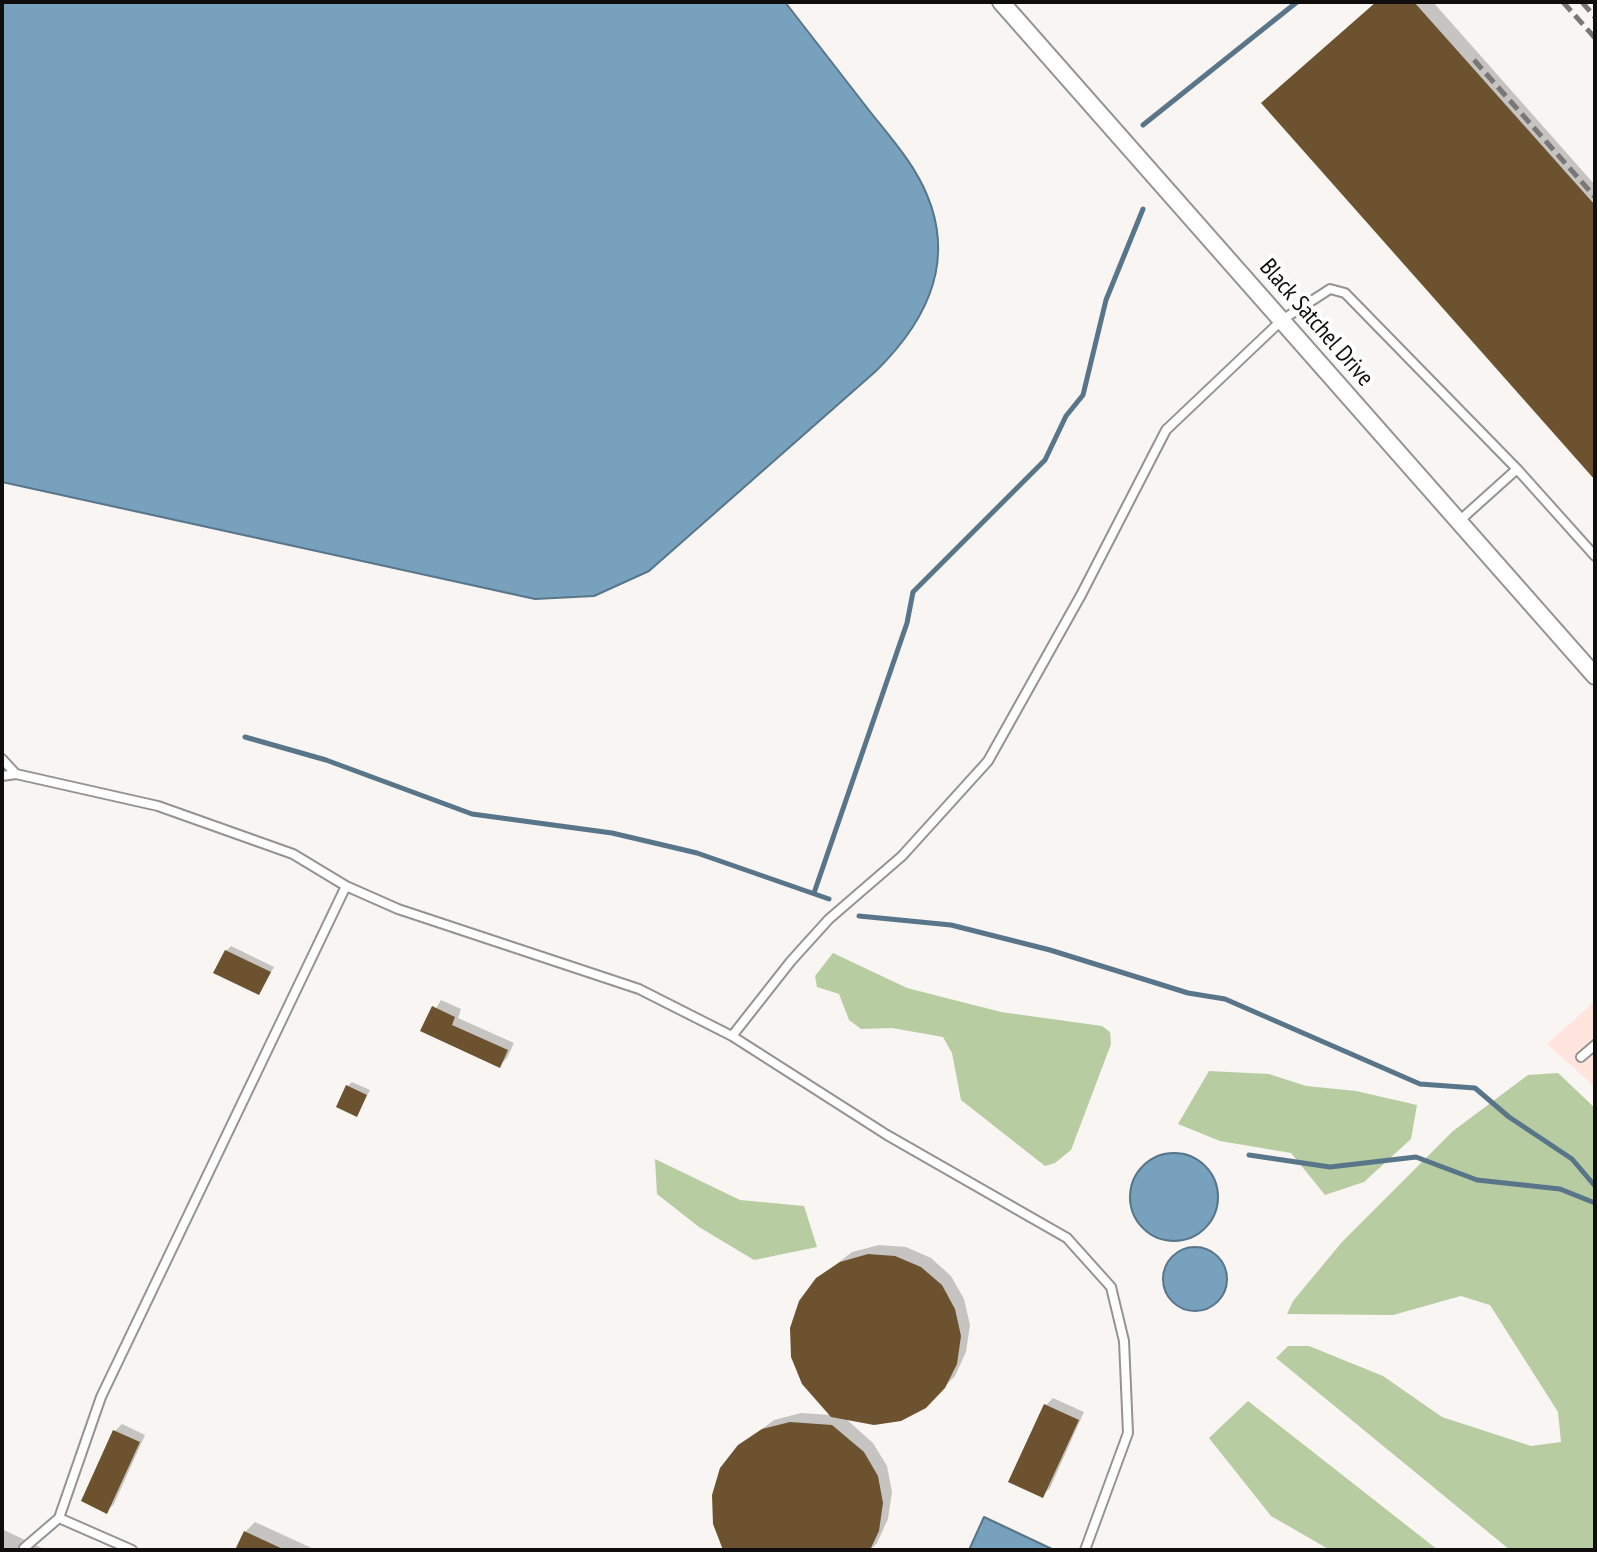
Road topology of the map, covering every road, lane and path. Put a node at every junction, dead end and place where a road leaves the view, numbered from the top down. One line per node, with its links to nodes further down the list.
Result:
1 (1001, 2): 2 (street, Black Satchel Drive)
2 (1282, 320): 3 (lane); 4 (street, Black Satchel Drive); 11 (lane)
3 (1517, 469): 4 (lane); 5 (lane)
4 (1458, 522): 6 (street, Black Satchel Drive)
5 (1595, 556)
6 (1595, 676)
7 (2, 759): 8 (lane)
8 (16, 774): 9 (lane); 10 (lane)
9 (2, 776)
10 (346, 886): 11 (lane); 14 (lane)
11 (732, 1036): 17 (lane)
12 (1595, 1045): 13 (lane)
13 (1581, 1057)
14 (59, 1518): 15 (lane); 16 (lane)
15 (24, 1548)
16 (132, 1550)
17 (1085, 1550)

